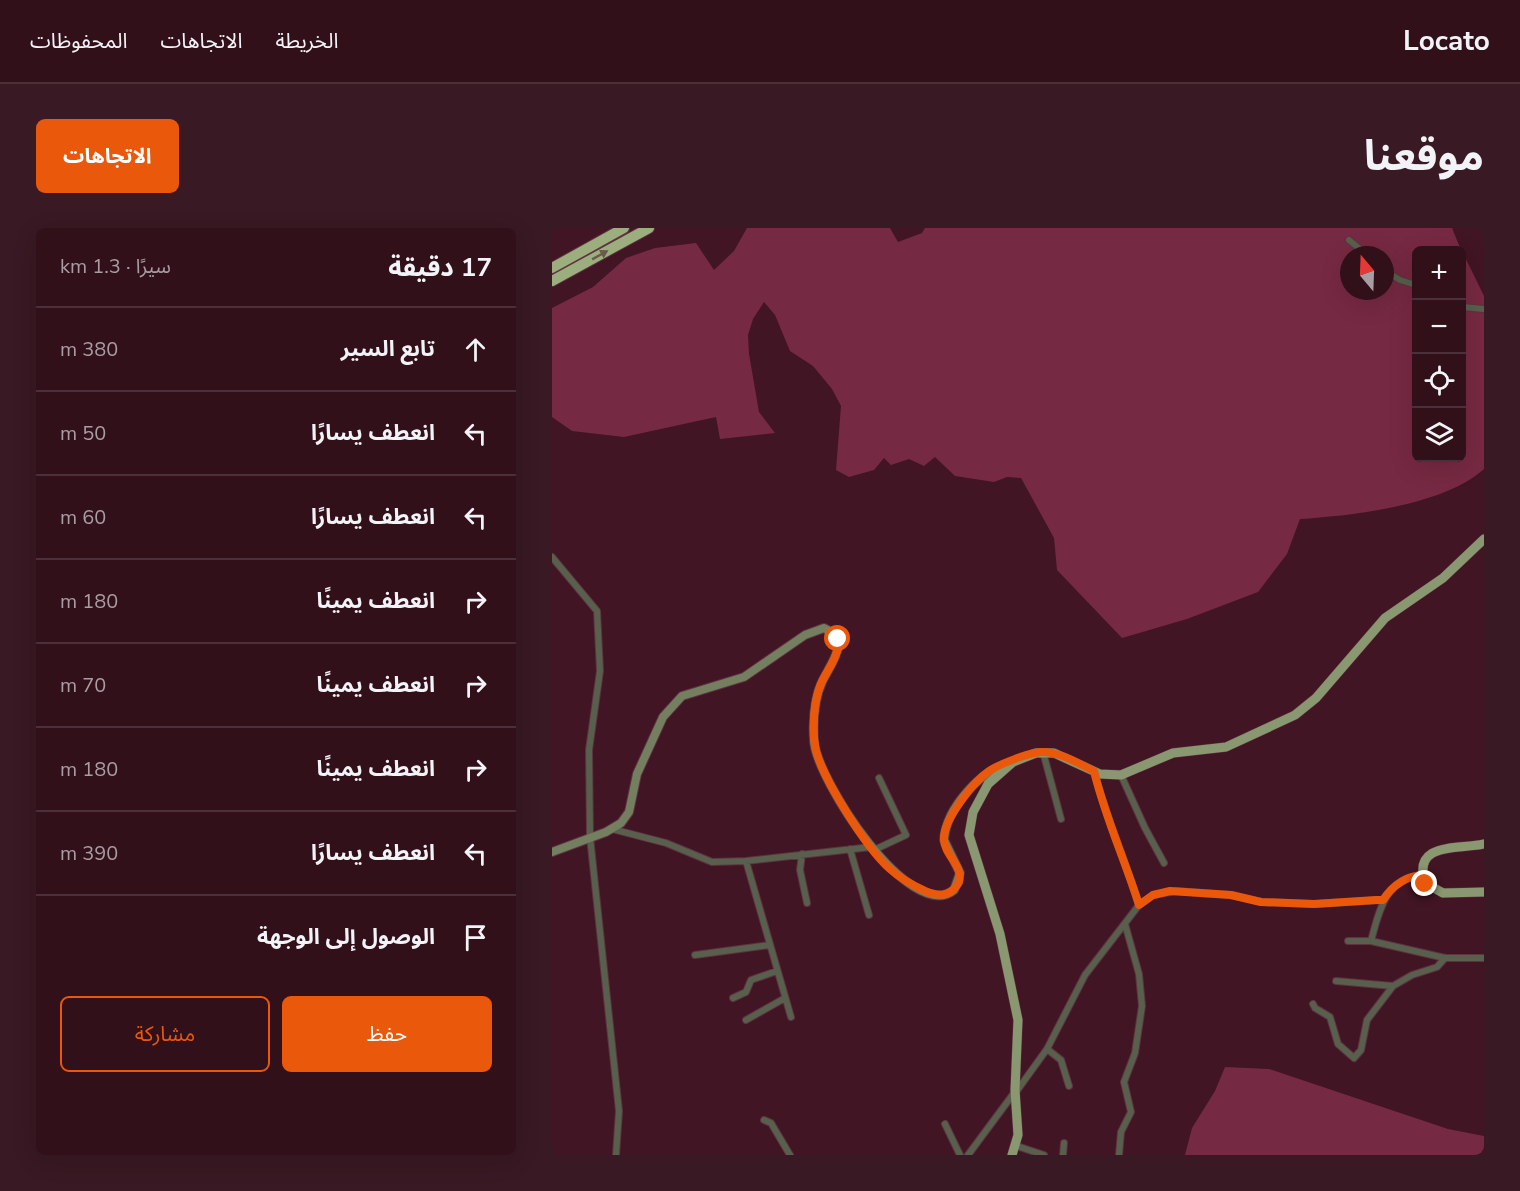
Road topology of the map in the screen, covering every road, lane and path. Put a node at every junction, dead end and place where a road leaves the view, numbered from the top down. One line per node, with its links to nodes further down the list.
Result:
1 (624, 228): 5 (highway)
2 (648, 228): 7 (highway, one-way to 2)
3 (1348, 240): 4 (street)
4 (1355, 246)
5 (552, 268)
6 (1394, 276): 8 (street)
7 (552, 281)
8 (1412, 284)
9 (1466, 307): 10 (street)
10 (1484, 309)
11 (1484, 538): 16 (main road)
12 (552, 557): 20 (street)
13 (1042, 752): 14 (main road); 15 (main road); 18 (street)
14 (1013, 762): 23 (main road); 51 (main road)
15 (1094, 771): 16 (main road); 32 (street)
16 (1121, 775): 27 (street)
17 (879, 778): 23 (street)
18 (1061, 819)
19 (612, 829): 20 (main road); 23 (main road); 26 (street)
20 (590, 837): 24 (main road); 56 (street)
21 (1484, 844): 28 (main road)
22 (850, 849): 23 (street); 25 (street); 33 (street)
23 (872, 849)
24 (552, 852)
25 (802, 854): 26 (street); 31 (street)
26 (746, 861): 37 (street)
27 (1164, 863)
28 (1423, 875): 29 (main road); 30 (street)
29 (1484, 892)
30 (1383, 900): 32 (street); 35 (street)
31 (807, 903)
32 (1139, 905): 34 (street)
33 (869, 915)
34 (1125, 924): 49 (street); 62 (street)
35 (1371, 940): 36 (street); 39 (street)
36 (1348, 941)
37 (770, 945): 38 (street); 41 (street)
38 (695, 955)
39 (1444, 958): 40 (street); 43 (street)
40 (1484, 958)
41 (777, 971): 44 (street); 45 (street)
42 (1336, 981): 43 (street)
43 (1393, 986): 46 (street)
44 (733, 998)
45 (784, 998): 47 (street); 48 (street)
46 (1313, 1004)
47 (791, 1017)
48 (746, 1020)
49 (1047, 1049): 50 (street); 51 (street)
50 (1068, 1086)
51 (1015, 1091): 55 (main road); 59 (street)
52 (764, 1120): 57 (street)
53 (945, 1124): 58 (street)
54 (1064, 1143): 61 (street)
55 (1014, 1151): 60 (street)
56 (616, 1155)
57 (790, 1155)
58 (960, 1155)
59 (968, 1155)
60 (1044, 1155)
61 (1063, 1155)
62 (1119, 1155)

